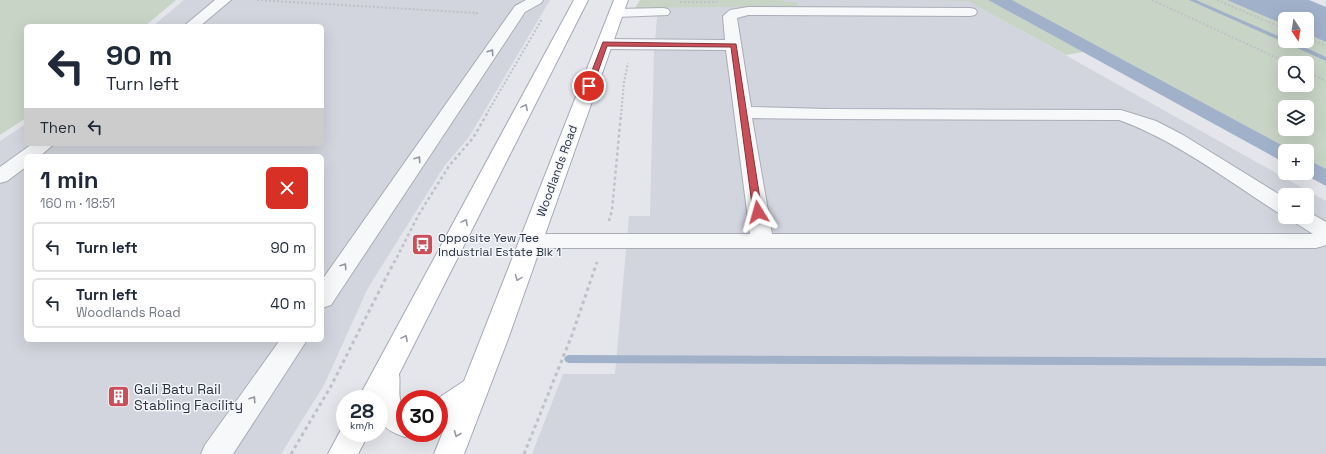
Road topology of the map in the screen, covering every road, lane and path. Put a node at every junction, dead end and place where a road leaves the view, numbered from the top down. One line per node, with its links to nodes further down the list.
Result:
1 (224, 0): 24 (street)
2 (257, 0): 6 (path)
3 (581, 0): 45 (main road, one-way to 3)
4 (1152, 0): 30 (path)
5 (1217, 0): 25 (path)
6 (320, 4): 7 (path); 10 (path)
7 (347, 5): 11 (path); 13 (path)
8 (619, 6): 19 (street); 27 (main road, Woodlands Road)
9 (808, 6): 20 (street); 28 (street)
10 (317, 7)
11 (372, 7): 14 (path); 15 (path)
12 (541, 7): 43 (street, one-way to 12); 52 (path)
13 (344, 8)
14 (398, 8): 16 (path); 17 (path)
15 (369, 10)
16 (424, 10): 18 (path); 21 (path)
17 (395, 11)
18 (449, 12): 22 (path); 23 (path)
19 (663, 12)
20 (970, 12)
21 (421, 13)
22 (447, 14)
23 (474, 16)
24 (194, 24)
25 (1278, 26)
26 (1314, 41): 29 (path)
27 (605, 44): 28 (street); 42 (main road, Woodlands Road)
28 (734, 45): 33 (street)
29 (1326, 46)
30 (1278, 58)
31 (1314, 75): 32 (path)
32 (1326, 81)
33 (743, 112): 38 (street); 41 (street)
34 (41, 146): 35 (street)
35 (31, 154)
36 (24, 159): 37 (street)
37 (0, 177)
38 (1278, 203)
39 (1313, 224): 40 (street)
40 (1326, 236): 41 (street)
41 (762, 240): 42 (street)
42 (531, 241): 46 (main road, Woodlands Road, one-way to 46)
43 (324, 296)
44 (293, 342): 51 (street, one-way to 44)
45 (386, 372): 47 (main road); 49 (main road)
46 (476, 388): 48 (main road); 54 (main road, Woodlands Road, one-way to 54)
47 (377, 390)
48 (448, 407)
49 (396, 420)
50 (349, 442): 53 (main road)
51 (216, 454)
52 (291, 454)
53 (343, 454)
54 (449, 454)

